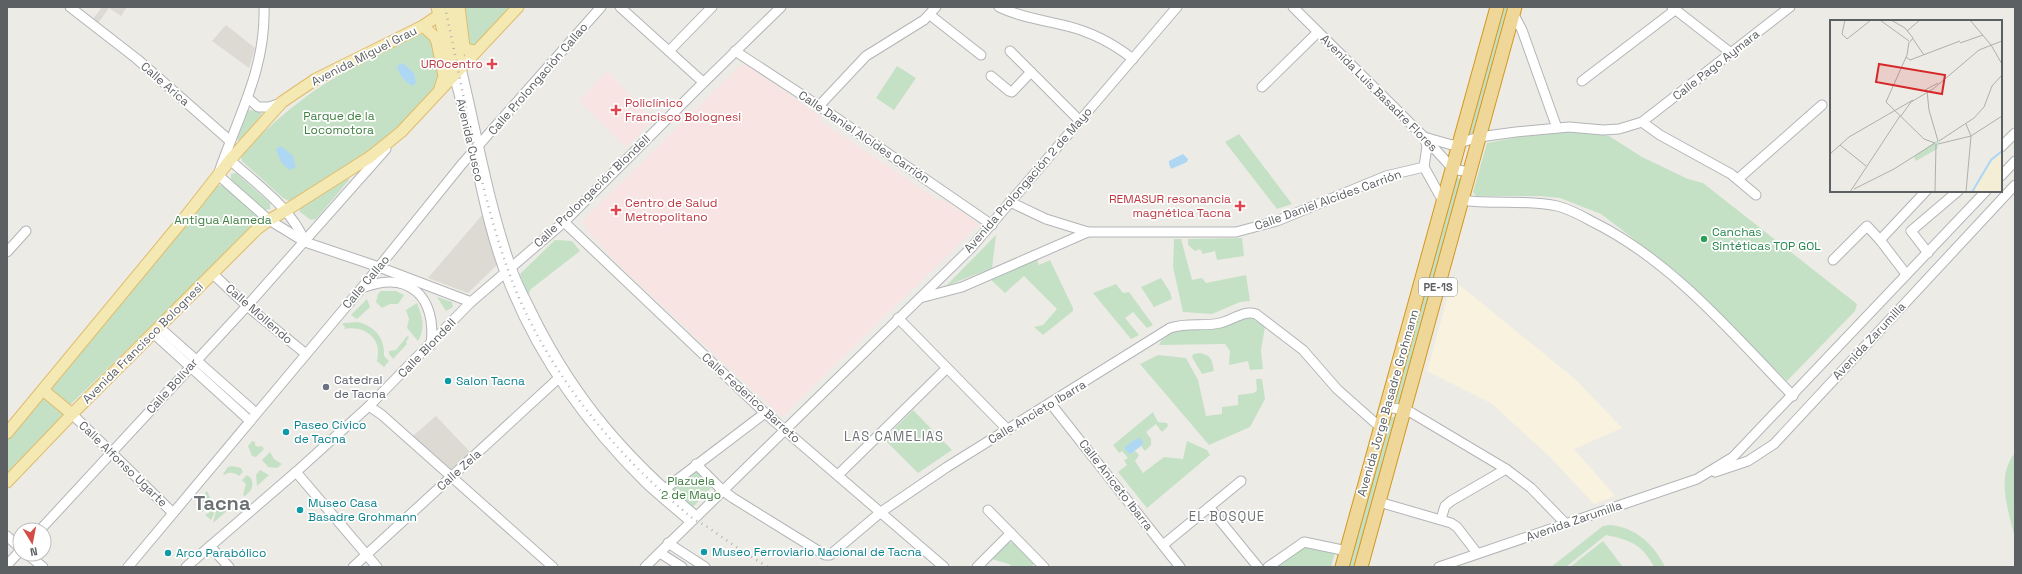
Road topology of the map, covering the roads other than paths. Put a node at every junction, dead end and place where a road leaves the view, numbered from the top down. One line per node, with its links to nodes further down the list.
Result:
1 (70, 7): 45 (street, Calle Arica)
2 (264, 7): 34 (street)
3 (518, 7): 20 (main road)
4 (601, 7): 48 (street, Calle Prolongación Callao)
5 (620, 7): 21 (street)
6 (712, 7): 21 (street)
7 (781, 7): 23 (street, Calle Prolongación Blondell)
8 (936, 7): 17 (street)
9 (999, 7): 26 (street)
10 (1177, 7): 26 (street, Avenida Prolongación 2 de Mayo)
11 (1293, 7): 19 (street, Avenida Luis Basadre Flores)
12 (1497, 7): 46 (highway, Avenida Jorge Basadre Grohmann / PE-1S)
13 (1790, 7): 24 (street, Calle Pago Aymara)
14 (447, 9): 18 (main road, Avenida Miguel Grau); 20 (main road); 27 (main road, Avenida Cusco)
15 (1674, 9): 24 (street); 30 (street)
16 (1514, 10): 40 (street); 44 (highway, Avenida Jorge Basadre Grohmann / PE-1S)
17 (930, 15): 25 (street); 37 (street)
18 (423, 26): 33 (main road); 35 (main road, Avenida Miguel Grau)
19 (1318, 32): 32 (street); 43 (street, Avenida Luis Basadre Flores)
20 (476, 51): 27 (main road)
21 (669, 51): 31 (street)
22 (1010, 51): 28 (street)
23 (735, 52): 31 (street, Calle Prolongación Blondell); 37 (street, Calle Daniel Alcídes Carrión)
24 (1731, 53): 39 (street, Calle Pago Aymara)
25 (981, 55)
26 (1133, 59): 38 (street, Avenida Prolongación 2 de Mayo)
27 (457, 72): 33 (main road); 48 (street, Avenida Cusco)
28 (1031, 72): 29 (street); 38 (street)
29 (991, 76)
30 (1582, 81)
31 (703, 82): 67 (street, Calle Prolongación Blondell)
32 (1262, 87)
33 (440, 91): 41 (main road)
34 (248, 98): 35 (street); 45 (street)
35 (282, 102): 49 (main road, Avenida Miguel Grau)
36 (1822, 105): 56 (street)
37 (819, 106): 68 (street, Calle Daniel Alcídes Carrión)
38 (1079, 120): 63 (street, Avenida Prolongación 2 de Mayo)
39 (1642, 122): 40 (street); 56 (street)
40 (1557, 128): 44 (street)
41 (401, 132): 65 (main road); 72 (street)
42 (2015, 133): 47 (street)
43 (1424, 137): 46 (street); 51 (street); 52 (street, Avenida Luis Basadre Flores)
44 (1479, 137): 46 (street); 53 (highway, Avenida Jorge Basadre Grohmann / PE-1S)
45 (230, 140): 49 (street); 54 (street)
46 (1460, 143): 52 (highway, Avenida Jorge Basadre Grohmann / PE-1S)
47 (2002, 146)
48 (476, 150): 76 (street, Calle Callao); 77 (street, Avenida Cusco)
49 (230, 160): 54 (main road); 65 (street)
50 (2015, 161): 55 (street)
51 (1424, 167): 64 (street); 70 (street, Calle Daniel Alcídes Carrión)
52 (1453, 169): 53 (street); 64 (highway, Avenida Jorge Basadre Grohmann / PE-1S)
53 (1469, 172): 62 (highway, Avenida Jorge Basadre Grohmann / PE-1S)
54 (218, 175): 66 (street); 91 (main road)
55 (2002, 175)
56 (1738, 179): 61 (street)
57 (2015, 185): 108 (street, Avenida Zarumilla)
58 (1925, 192): 71 (street)
59 (1957, 192): 74 (street)
60 (1985, 192): 74 (street, Avenida Zarumilla)
61 (1756, 195)
62 (1461, 200): 92 (street); 96 (highway, Avenida Jorge Basadre Grohmann / PE-1S)
63 (1010, 202): 68 (street, Avenida Prolongación 2 de Mayo); 70 (street, Calle Daniel Alcídes Carrión)
64 (1444, 203): 95 (highway, Avenida Jorge Basadre Grohmann / PE-1S)
65 (285, 211): 66 (main road, Avenida Francisco Bolognesi); 72 (street)
66 (269, 220): 72 (street); 78 (main road, Avenida Francisco Bolognesi)
67 (564, 222): 77 (street, Calle Prolongación Blondell); 97 (street, Calle Federico Barreto)
68 (992, 225): 81 (street, Avenida Prolongación 2 de Mayo)
69 (26, 231): 73 (street)
70 (1088, 232): 81 (street, Calle Daniel Alcídes Carrión)
71 (1880, 240): 75 (street); 79 (street)
72 (305, 242): 76 (street); 83 (street, Calle Bolívar)
73 (7, 252)
74 (1928, 253): 79 (street, Avenida Zarumilla)
75 (1833, 260)
76 (379, 267): 80 (street, Calle Callao); 82 (street)
77 (508, 271): 82 (street, Calle Blondell); 90 (street, Avenida Cusco)
78 (212, 274): 83 (street, Calle Mollendo); 85 (main road, Avenida Francisco Bolognesi)
79 (1906, 274): 92 (street, Avenida Zarumilla)
80 (360, 289): 86 (street); 87 (street, Calle Callao)
81 (919, 298): 84 (street, Avenida Prolongación 2 de Mayo)
82 (471, 302): 86 (street, Calle Blondell)
83 (247, 306): 87 (street, Calle Mollendo); 88 (street, Calle Bolívar)
84 (898, 318): 89 (street); 101 (street, Avenida Prolongación 2 de Mayo)
85 (156, 330): 88 (street); 98 (main road, Avenida Francisco Bolognesi)
86 (431, 345): 94 (street, Calle Blondell)
87 (306, 354): 99 (street, Calle Callao)
88 (192, 363): 99 (street); 104 (street, Calle Bolívar)
89 (947, 368): 102 (street); 109 (street)
90 (562, 375): 110 (street, Calle Zela); 114 (street, Avenida Cusco)
91 (42, 390): 98 (main road); 103 (main road)
92 (1793, 396): 108 (street, Avenida Zarumilla)
93 (1051, 404): 100 (street, Calle Ancieto Ibarra); 102 (street, Calle Ancieto Ibarra); 126 (street, Calle Aniceto Ibarra)
94 (369, 406): 107 (street, Calle Blondell); 110 (street)
95 (1387, 407): 96 (street); 100 (highway, Avenida Jorge Basadre Grohmann / PE-1S)
96 (1405, 410): 106 (street); 115 (highway, Avenida Jorge Basadre Grohmann / PE-1S)
97 (765, 413): 101 (street, Calle Federico Barreto); 105 (street)
98 (72, 414): 104 (street, Calle Alfonso Ugarte); 111 (main road, Avenida Francisco Bolognesi)
99 (253, 417): 119 (street, Calle Callao)
100 (1381, 428): 128 (highway, Avenida Jorge Basadre Grohmann / PE-1S)
101 (784, 430): 109 (street, Calle Federico Barreto); 113 (street, Avenida Prolongación 2 de Mayo)
102 (1008, 430): 118 (street, Calle Ancieto Ibarra)
103 (7, 433)
104 (112, 452): 119 (street, Calle Alfonso Ugarte); 122 (street, Calle Bolívar)
105 (696, 464): 113 (street, Calle Ancieto Ibarra); 114 (street)
106 (1506, 469): 121 (street); 123 (street)
107 (296, 472): 127 (street, Calle Blondell); 131 (street)
108 (1708, 473): 123 (street, Avenida Zarumilla)
109 (838, 476): 118 (street, Calle Federico Barreto)
110 (451, 477): 131 (street, Calle Zela); 138 (street)
111 (7, 482)
112 (1241, 482): 116 (street)
113 (722, 490): 118 (street, Calle Ancieto Ibarra); 120 (street, Avenida Prolongación 2 de Mayo)
114 (661, 492): 120 (street, Avenida Cusco)
115 (1379, 502): 121 (street); 149 (highway, Avenida Jorge Basadre Grohmann / PE-1S)
116 (1209, 507): 126 (street); 146 (street)
117 (988, 510): 124 (street)
118 (882, 512): 142 (street, Calle Federico Barreto)
119 (173, 513): 133 (street, Calle Callao)
120 (693, 519): 125 (street, Avenida Prolongación 2 de Mayo)
121 (1441, 519): 130 (street)
122 (47, 522)
123 (1566, 524): 130 (street, Avenida Zarumilla)
124 (1011, 533): 143 (street); 144 (street)
125 (668, 543): 129 (street, Avenida Prolongación 2 de Mayo); 141 (street)
126 (1163, 545): 145 (street, Calle Aniceto Ibarra)
127 (210, 546): 134 (street, Calle Blondell); 135 (street)
128 (1347, 551): 147 (street); 148 (highway, Avenida Jorge Basadre Grohmann / PE-1S)
129 (660, 553): 139 (street, Avenida Prolongación 2 de Mayo); 140 (street)
130 (1477, 553): 132 (street, Avenida Zarumilla)
131 (365, 556): 136 (street, Calle Zela); 137 (street)
132 (1448, 565): 150 (street, Avenida Zarumilla)
133 (128, 567)
134 (186, 567)
135 (229, 567)
136 (353, 567)
137 (376, 567)
138 (553, 567)
139 (645, 567)
140 (682, 567)
141 (705, 567)
142 (944, 567)
143 (977, 567)
144 (1044, 567)
145 (1180, 567)
146 (1258, 567)
147 (1268, 567)
148 (1342, 567)
149 (1361, 567)
150 (1439, 567)

